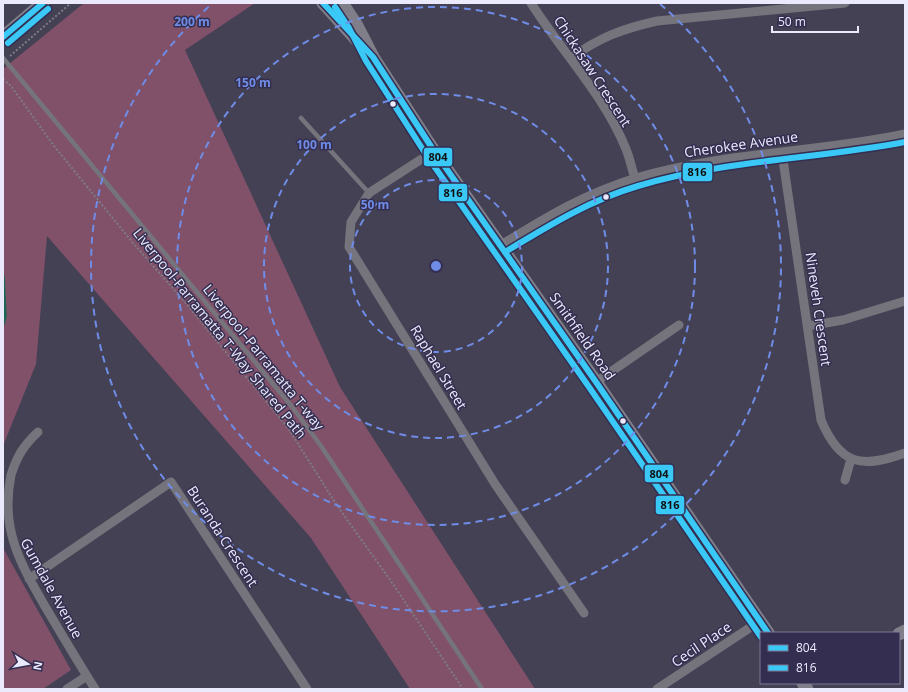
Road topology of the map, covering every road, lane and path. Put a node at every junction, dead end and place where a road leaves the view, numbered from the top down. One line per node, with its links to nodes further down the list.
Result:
1 (43, 3): 7 (main road)
2 (71, 3): 10 (path)
3 (323, 3): 8 (main road, Smithfield Road)
4 (342, 3): 8 (main road, Smithfield Road)
5 (531, 3): 9 (street, Chickasaw Crescent)
6 (845, 3): 9 (street)
7 (3, 37)
8 (373, 57): 14 (main road, Smithfield Road)
9 (571, 58): 16 (street, Chickasaw Crescent)
10 (4, 59): 36 (lane, Liverpool–Parramatta T-way)
11 (3, 80): 35 (path, Liverpool-Parramatta T-Way Shared Path)
12 (301, 118): 17 (lane)
13 (905, 134): 15 (street, Cherokee Avenue)
14 (434, 151): 17 (street, Raphael Street); 18 (main road, Smithfield Road)
15 (782, 152): 16 (street, Cherokee Avenue); 21 (street, Nineveh Crescent)
16 (635, 179): 18 (street, Cherokee Avenue)
17 (369, 193): 28 (street, Raphael Street)
18 (501, 245): 22 (main road, Smithfield Road)
19 (905, 301): 21 (street)
20 (679, 325): 22 (street)
21 (808, 326): 25 (street, Nineveh Crescent)
22 (596, 382): 29 (main road, Smithfield Road)
23 (38, 432): 27 (street, Gumdale Avenue)
24 (905, 453): 25 (street)
25 (851, 459): 26 (street)
26 (845, 480)
27 (29, 579): 31 (street, Gumdale Avenue); 34 (street, Buranda Crescent)
28 (584, 613)
29 (760, 621): 30 (main road, Smithfield Road); 37 (street, Cecil Place)
30 (767, 632)
31 (87, 676): 32 (street); 33 (street, Gumdale Avenue)
32 (67, 689)
33 (95, 689)
34 (307, 689)
35 (463, 689)
36 (482, 689)
37 (657, 689)

